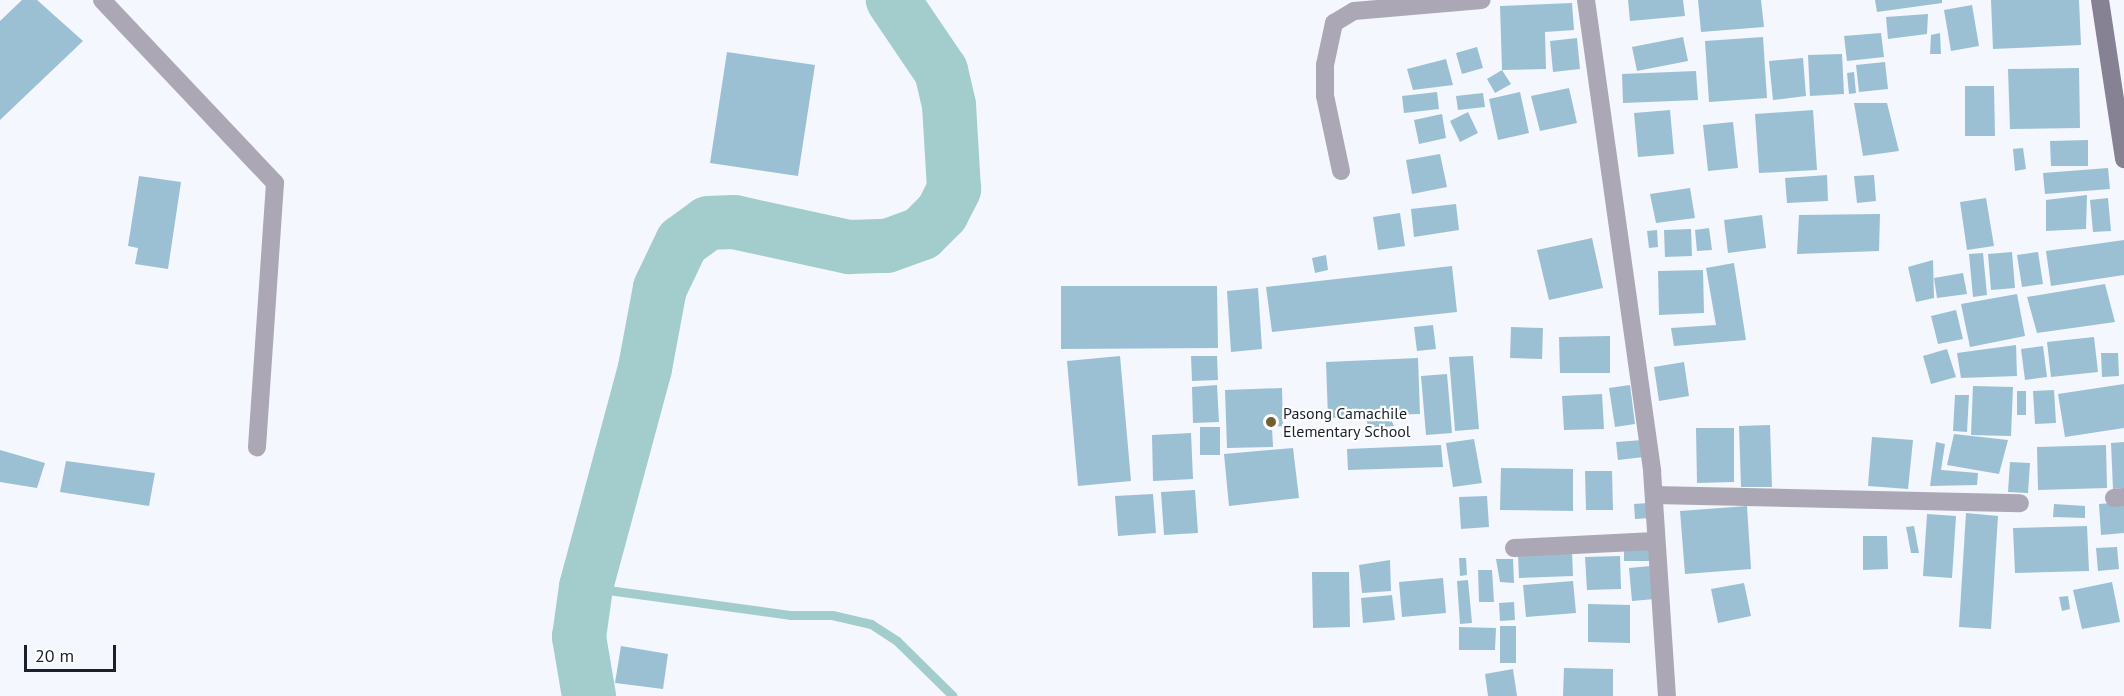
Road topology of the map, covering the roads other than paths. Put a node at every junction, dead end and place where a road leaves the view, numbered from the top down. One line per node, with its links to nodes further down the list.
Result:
1 (102, 0): 7 (street)
2 (1482, 0): 6 (street)
3 (1586, 0): 8 (street)
4 (2100, 0): 5 (main road)
5 (2124, 159)
6 (1341, 171)
7 (257, 447)
8 (1654, 495): 9 (street); 10 (street)
9 (2020, 503)
10 (1655, 542): 11 (street); 12 (street)
11 (1514, 548)
12 (1667, 696)

